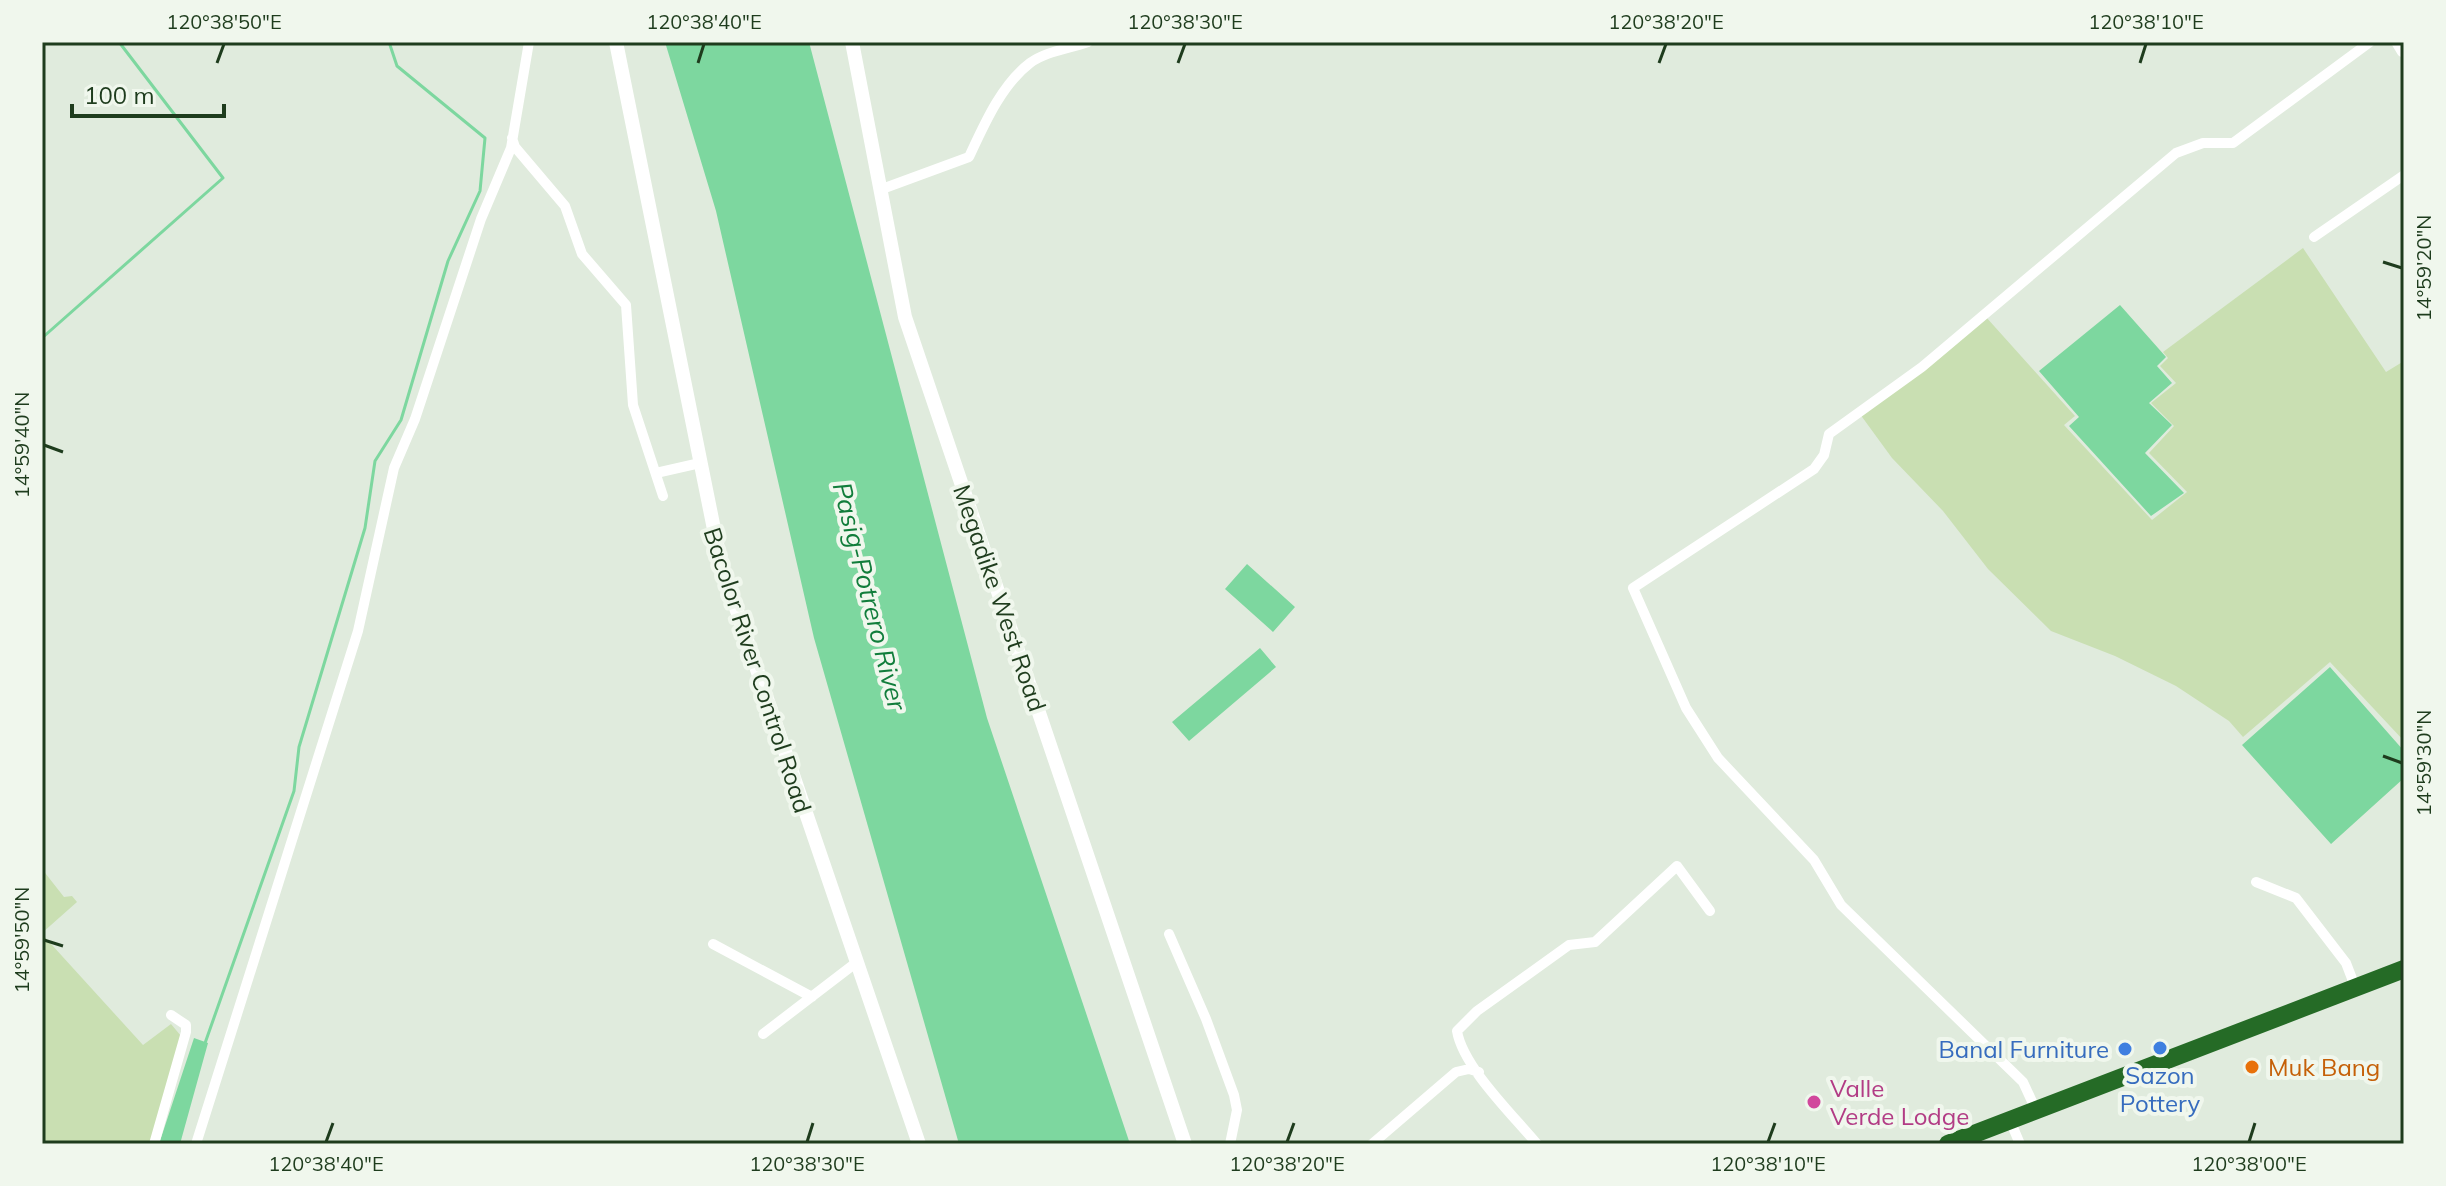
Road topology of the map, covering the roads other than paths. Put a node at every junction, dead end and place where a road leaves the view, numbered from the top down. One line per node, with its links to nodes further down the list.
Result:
1 (529, 42): 6 (street)
2 (616, 42): 10 (street, Bacolor River Control Road)
3 (852, 42): 8 (street, Megadike West Road)
4 (1088, 42): 8 (street)
5 (2370, 42): 24 (street)
6 (511, 135): 11 (street); 27 (street)
7 (2404, 175): 9 (street)
8 (882, 189): 29 (street, Megadike West Road)
9 (2314, 237)
10 (700, 463): 11 (street); 17 (street, Bacolor River Control Road)
11 (656, 473): 12 (street)
12 (663, 496)
13 (2256, 882): 19 (street)
14 (1710, 911): 23 (street)
15 (1169, 934): 30 (street)
16 (713, 944): 20 (street)
17 (857, 962): 20 (street); 28 (street, Bacolor River Control Road)
18 (2404, 969): 19 (highway)
19 (2356, 989): 24 (highway)
20 (812, 997): 22 (street)
21 (171, 1015): 26 (street)
22 (763, 1034)
23 (1479, 1072): 31 (street); 32 (street)
24 (2035, 1108): 25 (highway)
25 (2009, 1118): 33 (highway); 34 (street)
26 (154, 1144)
27 (196, 1144)
28 (919, 1144)
29 (1185, 1144)
30 (1230, 1144)
31 (1372, 1144)
32 (1537, 1144)
33 (1948, 1144)
34 (2020, 1144)

